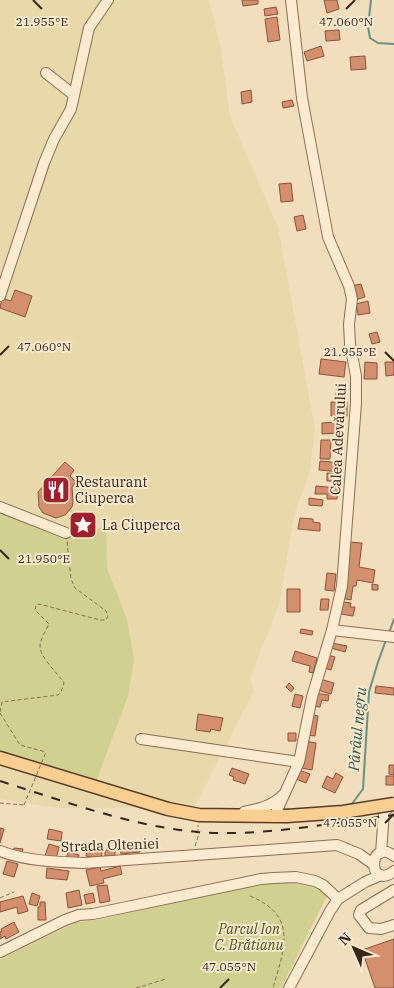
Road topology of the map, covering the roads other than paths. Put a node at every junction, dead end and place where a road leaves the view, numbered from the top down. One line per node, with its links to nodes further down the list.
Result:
1 (291, 0): 8 (street, Calea Adevărului)
2 (105, 1): 4 (street)
3 (46, 73): 4 (street)
4 (74, 95): 5 (street)
5 (0, 296)
6 (0, 507): 7 (street)
7 (66, 533)
8 (332, 630): 9 (street); 12 (street, Calea Adevărului)
9 (394, 638)
10 (141, 739): 12 (street)
11 (0, 758): 15 (main road)
12 (299, 762): 13 (street, Calea Adevărului)
13 (285, 792): 15 (street); 16 (street, Calea Adevărului)
14 (394, 803): 16 (main road, bridge); 18 (street)
15 (234, 815): 16 (main road)
16 (281, 816)
17 (0, 852): 18 (street, Strada Olteniei)
18 (384, 857): 19 (street, Strada Olteniei); 20 (street)
19 (389, 876): 20 (street)
20 (352, 889): 22 (street)
21 (394, 890): 23 (street)
22 (338, 899): 24 (street); 25 (street)
23 (394, 926)
24 (0, 952)
25 (288, 988)

